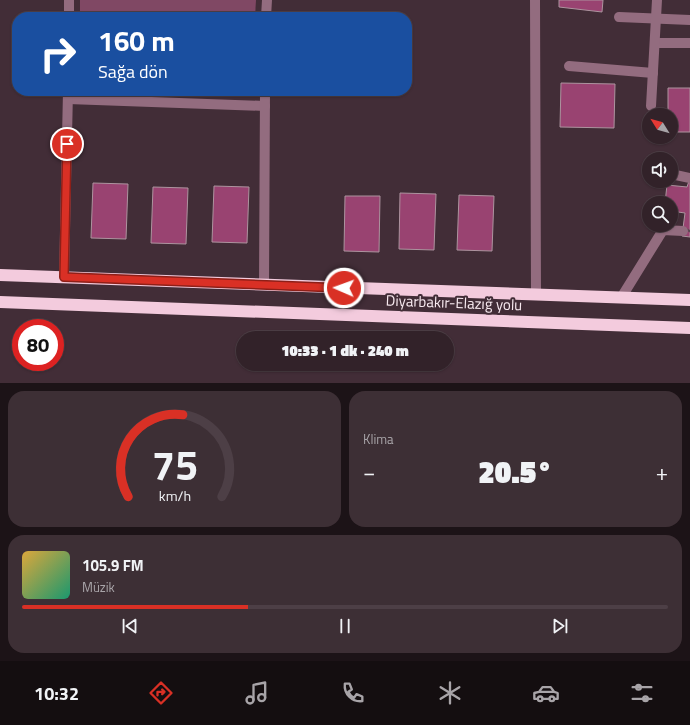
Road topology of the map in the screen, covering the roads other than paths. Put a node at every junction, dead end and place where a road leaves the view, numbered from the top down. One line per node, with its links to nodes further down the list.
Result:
1 (69, 0): 5 (street)
2 (267, 0): 6 (street)
3 (535, 0): 25 (street)
4 (657, 0): 8 (street)
5 (68, 12)
6 (266, 12)
7 (619, 17): 8 (street)
8 (656, 19): 9 (street); 10 (street)
9 (690, 20)
10 (654, 43): 11 (street); 13 (street)
11 (690, 43)
12 (570, 66): 13 (street)
13 (653, 73): 18 (street)
14 (68, 96): 23 (street)
15 (86, 96): 17 (street)
16 (265, 96): 17 (street)
17 (265, 106): 24 (street)
18 (651, 106)
19 (678, 175): 20 (street)
20 (690, 178)
21 (683, 231): 26 (street)
22 (0, 275): 23 (highway, Diyarbakır-Elazığ yolu)
23 (64, 277): 24 (highway, Diyarbakır-Elazığ yolu)
24 (264, 285): 25 (highway, Diyarbakır-Elazığ yolu)
25 (536, 294): 26 (highway, Diyarbakır-Elazığ yolu)
26 (621, 298): 27 (highway, Diyarbakır-Elazığ yolu)
27 (690, 300)
28 (0, 302): 29 (highway, Diyarbakır-Elazığ yolu)
29 (690, 328)

